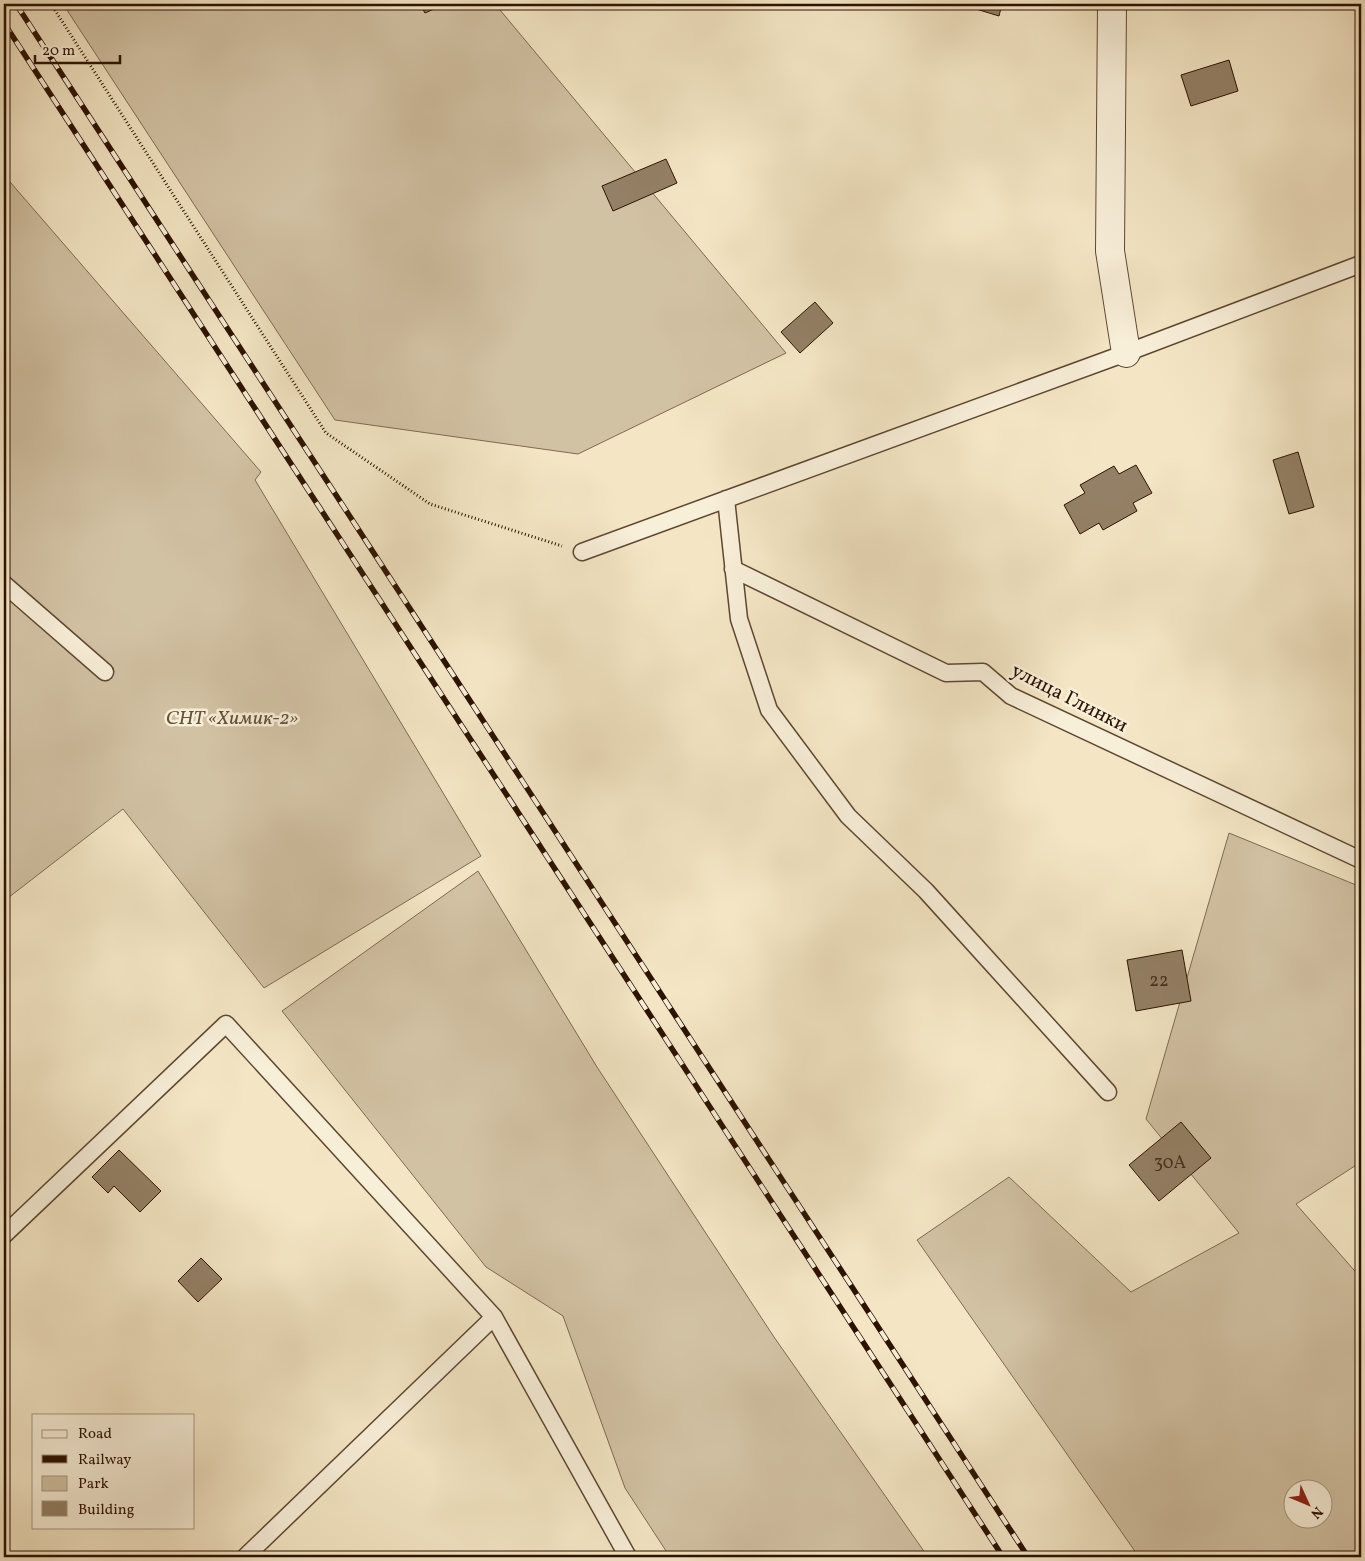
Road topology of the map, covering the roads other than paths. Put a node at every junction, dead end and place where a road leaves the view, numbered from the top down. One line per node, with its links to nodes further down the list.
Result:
1 (1112, 4): 3 (street)
2 (1361, 264): 3 (lane)
3 (1126, 353): 4 (lane)
4 (726, 499): 5 (lane); 6 (lane)
5 (582, 552)
6 (733, 569): 9 (lane, улица Глинки); 10 (lane)
7 (4, 584): 8 (lane)
8 (106, 672)
9 (1361, 860)
10 (1108, 1092)
11 (4, 1235): 12 (lane)
12 (494, 1317): 13 (lane); 14 (lane)
13 (245, 1557)
14 (628, 1557)

